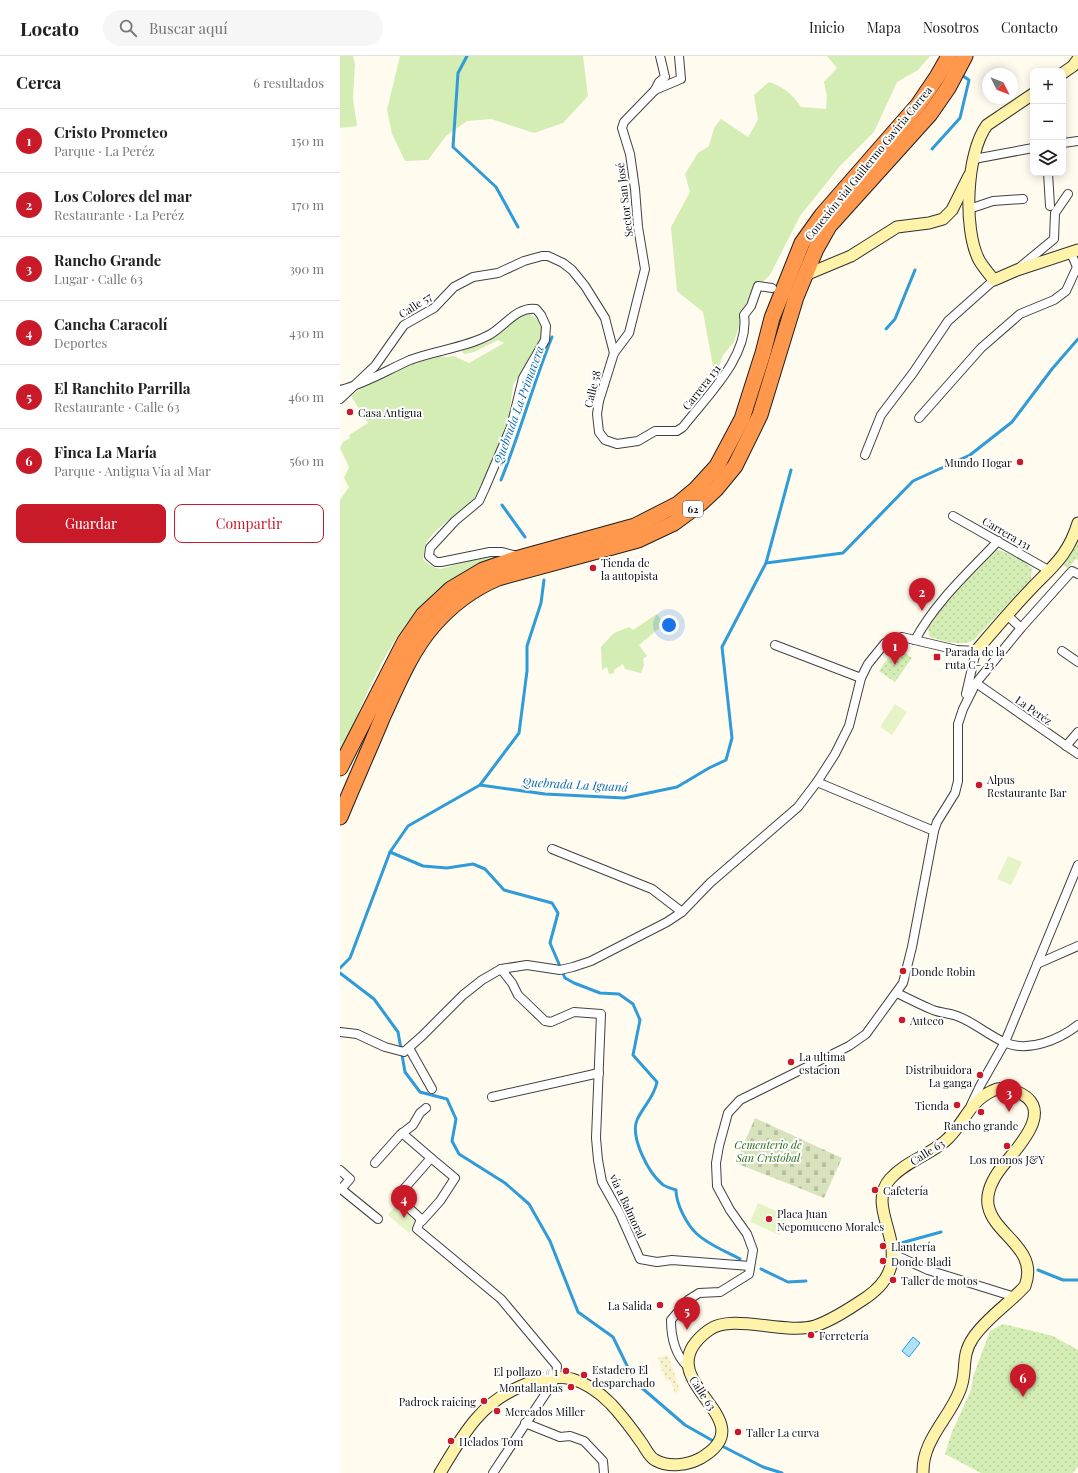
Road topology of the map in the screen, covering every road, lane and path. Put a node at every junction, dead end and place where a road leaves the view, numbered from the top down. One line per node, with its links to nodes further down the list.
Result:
1 (660, 56): 8 (street, Sector San José)
2 (679, 56): 8 (street)
3 (949, 56): 7 (highway, Conexión vial Guillermo Gaviria Correa / 62)
4 (965, 56): 7 (highway, Conexión vial Guillermo Gaviria Correa / 62)
5 (1078, 59): 6 (main road)
6 (1066, 71)
7 (943, 83): 22 (highway, Conexión vial Guillermo Gaviria Correa / 62); 35 (highway, Conexión vial Guillermo Gaviria Correa / 62)
8 (655, 90): 25 (street, Sector San José)
9 (1030, 96): 13 (main road)
10 (1078, 140): 11 (street)
11 (1066, 142)
12 (1030, 149): 13 (street)
13 (974, 159): 14 (main road)
14 (969, 175): 19 (main road); 22 (main road)
15 (1048, 176): 18 (street)
16 (1068, 194): 21 (street)
17 (1023, 199): 19 (street)
18 (1050, 206)
19 (969, 209): 23 (main road)
20 (1075, 251): 21 (main road); 29 (street)
21 (1017, 270): 23 (main road)
22 (803, 276): 53 (highway, Conexión vial Guillermo Gaviria Correa / 62)
23 (994, 280): 31 (street)
24 (772, 288): 30 (street, Carrera 131)
25 (614, 353): 26 (street, Calle 57); 30 (street, Calle 58)
26 (354, 387): 27 (street); 28 (street, Calle 57); 35 (street)
27 (340, 390)
28 (340, 399)
29 (919, 418)
30 (599, 432)
31 (865, 455)
32 (953, 516): 34 (street, Carrera 131)
33 (1078, 523): 36 (main road)
34 (998, 540): 36 (street, Carrera 131); 40 (street)
35 (520, 557): 51 (highway, Conexión vial Guillermo Gaviria Correa / 62)
36 (1050, 571): 38 (main road)
37 (1075, 573): 39 (street)
38 (1007, 615): 39 (street); 42 (main road)
39 (1021, 628): 46 (street)
40 (916, 640): 42 (street); 45 (street)
41 (775, 645): 45 (street)
42 (976, 650): 47 (street)
43 (1062, 651): 44 (street)
44 (1078, 662)
45 (861, 678): 52 (street)
46 (976, 683): 47 (street); 49 (street, La Peréz)
47 (963, 708): 54 (street)
48 (1078, 732): 49 (street)
49 (1066, 746): 50 (street, La Peréz)
50 (1078, 754)
51 (340, 768)
52 (817, 782): 54 (street); 57 (street)
53 (340, 817)
54 (934, 831): 61 (street)
55 (552, 850): 57 (street)
56 (1078, 865): 59 (street)
57 (682, 912): 60 (street)
58 (1078, 946): 59 (street)
59 (1037, 964): 64 (street)
60 (501, 969): 65 (street); 66 (street, vía a Balmoral)
61 (897, 992): 64 (street); 80 (street)
62 (1078, 1025): 64 (street)
63 (340, 1032): 65 (street)
64 (1005, 1042): 69 (street)
65 (409, 1048): 67 (street)
66 (599, 1073): 68 (street); 80 (street, vía a Balmoral)
67 (432, 1090)
68 (492, 1097)
69 (970, 1106): 79 (main road, Calle 63); 81 (main road, Calle 63)
70 (426, 1108): 71 (street)
71 (402, 1133): 72 (street); 73 (street)
72 (431, 1158): 75 (street); 78 (street)
73 (375, 1163)
74 (340, 1170): 77 (street)
75 (403, 1190)
76 (398, 1198): 78 (street)
77 (378, 1219)
78 (422, 1221): 83 (street)
79 (893, 1254): 81 (street); 82 (main road, Calle 63)
80 (750, 1266): 82 (street)
81 (1016, 1297): 88 (main road)
82 (687, 1366): 83 (main road, Calle 63)
83 (556, 1378): 84 (street); 85 (main road, Calle 63)
84 (525, 1423): 86 (street); 87 (street)
85 (440, 1473)
86 (493, 1473)
87 (604, 1473)
88 (923, 1473)

